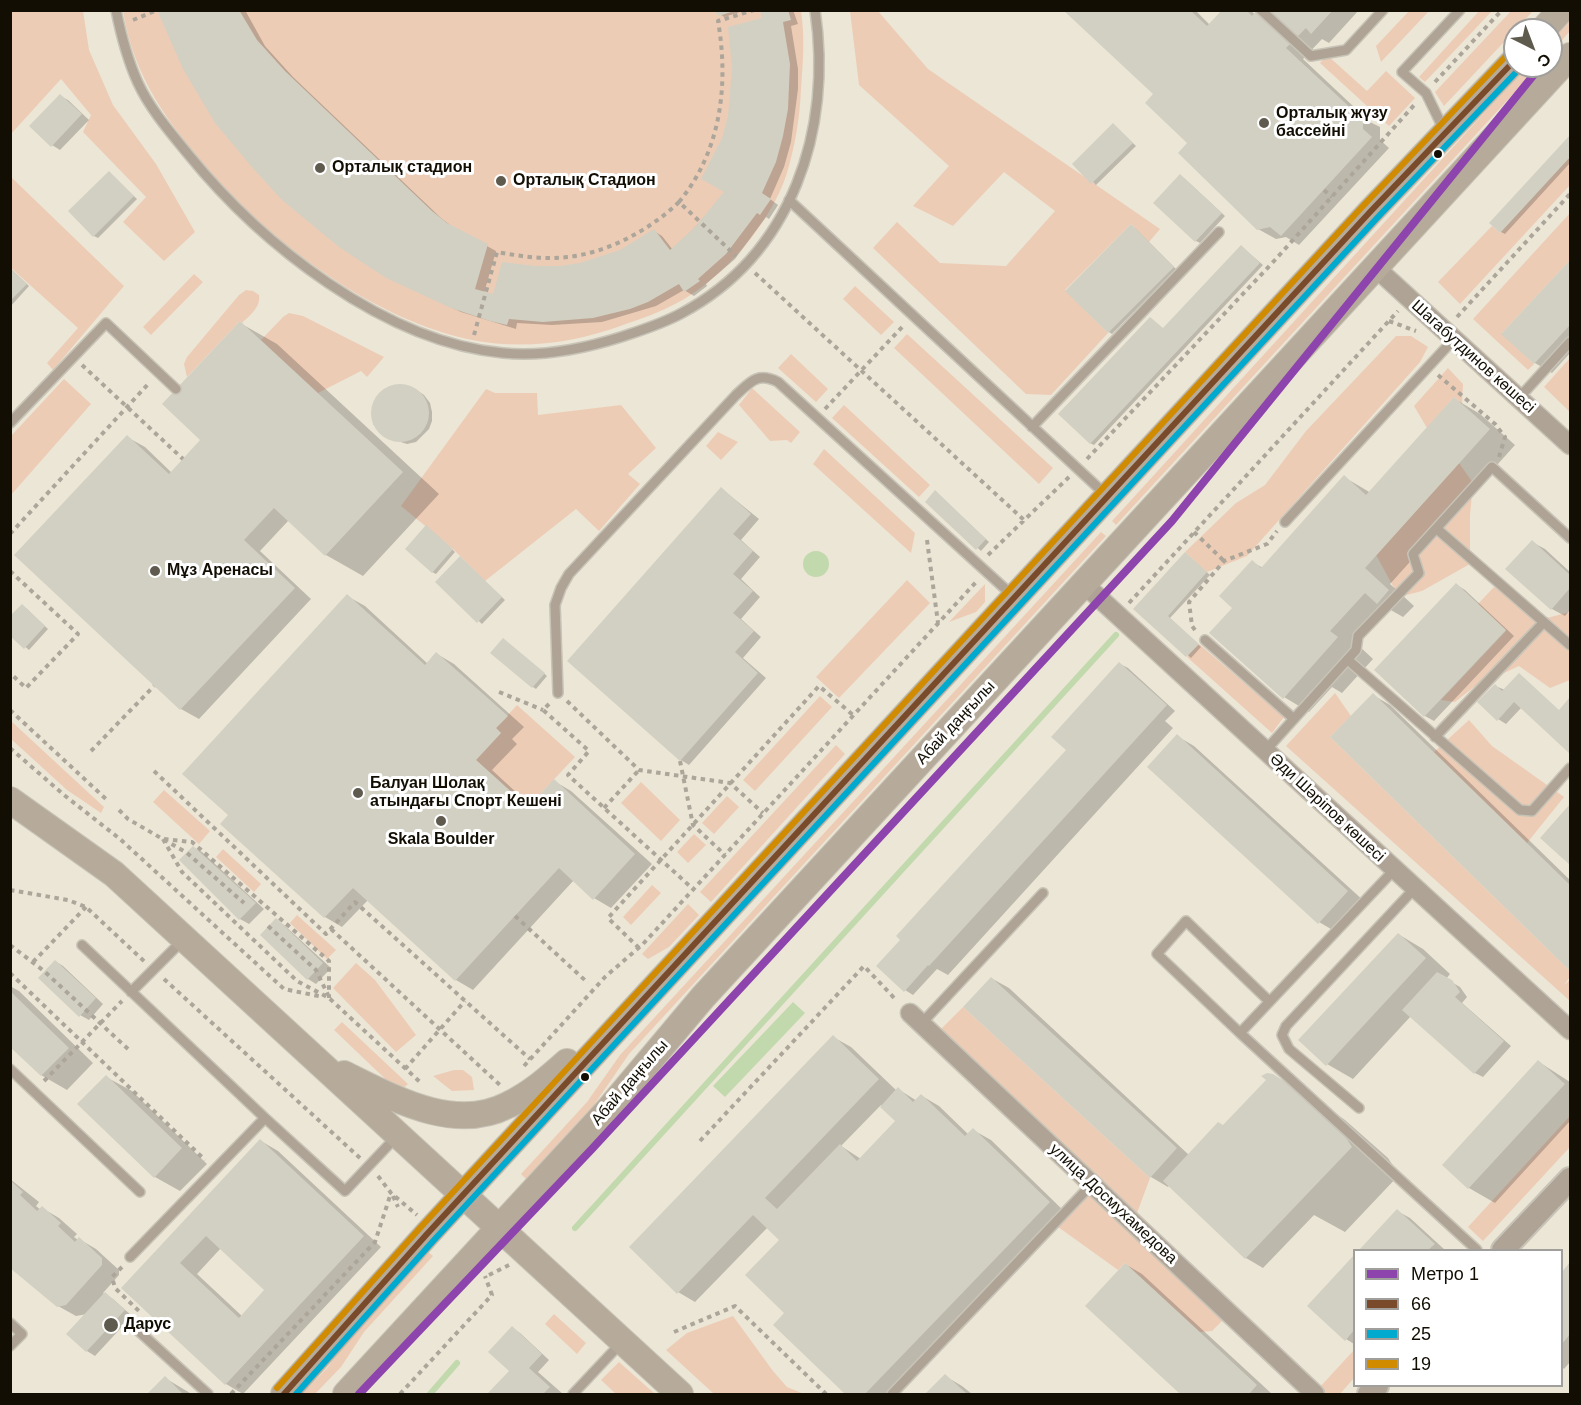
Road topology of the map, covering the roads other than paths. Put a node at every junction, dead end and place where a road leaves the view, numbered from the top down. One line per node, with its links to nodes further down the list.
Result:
1 (116, 10): 9 (lane)
2 (815, 10): 9 (lane)
3 (1261, 10): 4 (lane)
4 (1383, 10)
5 (1460, 10): 8 (lane)
6 (1570, 56): 11 (main road, Абай даңғылы)
7 (1503, 73): 8 (main road)
8 (1446, 133): 19 (main road)
9 (789, 200): 17 (lane)
10 (1220, 232): 17 (lane)
11 (1376, 268): 12 (street, Шагабутдинов көшесі); 23 (main road, Абай даңғылы)
12 (1449, 335): 15 (street, Шагабутдинов көшесі); 20 (lane)
13 (1570, 342): 15 (lane)
14 (176, 389): 16 (lane)
15 (1519, 398): 18 (street, Шагабутдинов көшесі)
16 (10, 423)
17 (1032, 427): 19 (lane)
18 (1570, 446)
19 (1108, 497): 24 (main road)
20 (1286, 522)
21 (1437, 529): 22 (lane); 25 (lane); 28 (lane)
22 (1570, 538)
23 (1085, 585): 32 (street, Әди Шәріпов көшесі); 55 (main road, Абай даңғылы)
24 (1015, 598): 29 (lane); 40 (main road)
25 (1544, 622): 27 (lane); 31 (lane)
26 (1204, 639): 30 (lane)
27 (1570, 645)
28 (1348, 660): 30 (lane); 31 (lane)
29 (558, 693)
30 (1293, 719): 32 (lane)
31 (1435, 737): 33 (lane)
32 (1265, 751): 35 (street, Әди Шәріпов көшесі)
33 (1570, 768)
34 (11, 802): 38 (main road)
35 (1394, 870): 36 (street, Әди Шәріпов көшесі); 42 (lane)
36 (1414, 889): 44 (street, Әди Шәріпов көшесі); 48 (lane)
37 (1043, 893): 43 (lane)
38 (183, 940): 41 (lane); 46 (main road)
39 (82, 945): 41 (lane)
40 (673, 969): 46 (main road); 54 (main road)
41 (131, 992): 49 (lane)
42 (1269, 1002): 45 (lane); 45 (lane)
43 (916, 1018): 52 (street, улица Досмухамедова)
44 (1570, 1030)
45 (1240, 1033): 56 (lane)
46 (316, 1060): 50 (main road)
47 (10, 1069): 53 (lane)
48 (1359, 1108)
49 (265, 1118): 50 (lane); 58 (lane)
50 (398, 1136): 54 (main road)
51 (1570, 1179): 57 (street)
52 (1092, 1184): 68 (lane); 69 (street, улица Досмухамедова)
53 (140, 1192)
54 (464, 1196): 55 (main road); 64 (main road)
55 (499, 1228): 61 (main road); 65 (main road, Абай даңғылы)
56 (1475, 1249)
57 (1505, 1249)
58 (130, 1257)
59 (10, 1323): 62 (lane)
60 (132, 1325): 63 (lane)
61 (622, 1342): 66 (lane); 67 (main road)
62 (10, 1346)
63 (208, 1395)
64 (284, 1395)
65 (346, 1395)
66 (573, 1395)
67 (680, 1395)
68 (892, 1395)
69 (1315, 1395)

